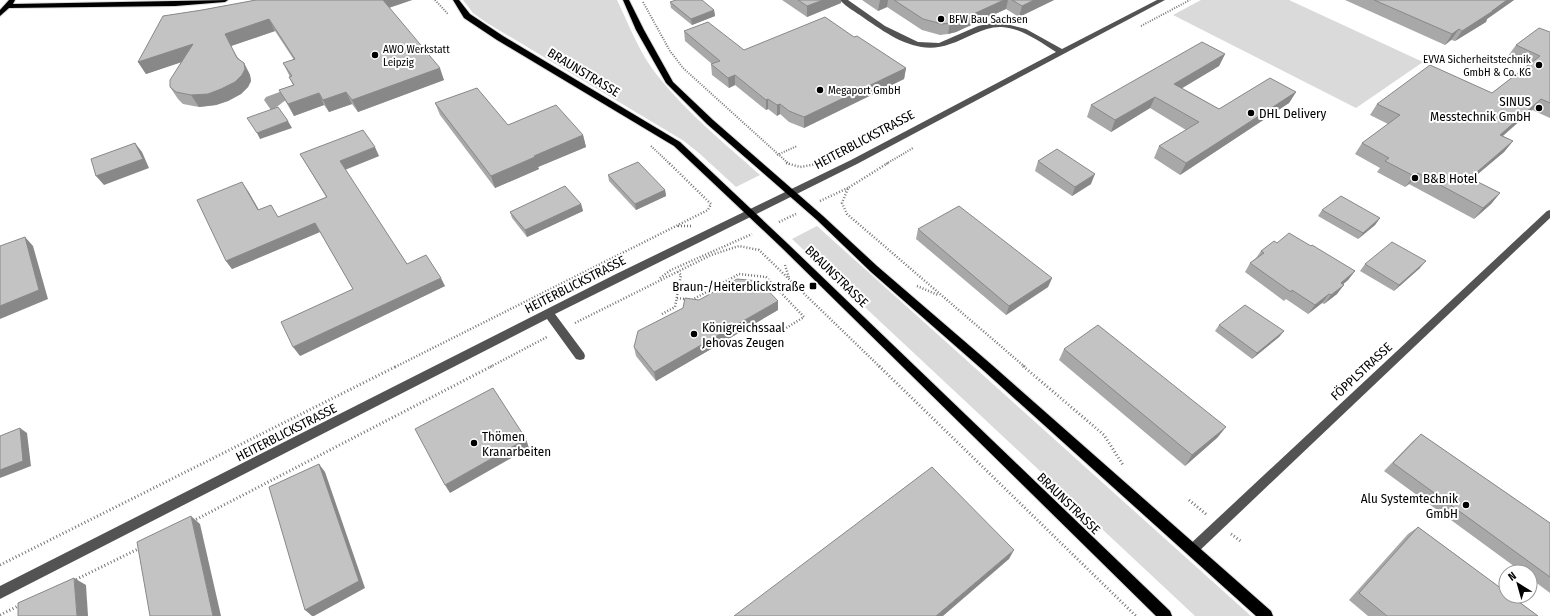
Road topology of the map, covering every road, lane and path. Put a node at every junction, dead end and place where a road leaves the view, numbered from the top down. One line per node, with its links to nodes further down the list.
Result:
1 (14, 0): 11 (main road)
2 (224, 0): 11 (main road)
3 (456, 0): 23 (main road, BRAUNSTRASSE)
4 (626, 0): 20 (main road)
5 (642, 0): 17 (path)
6 (843, 0): 14 (street)
7 (1146, 0): 10 (street)
8 (1162, 0): 10 (street, HEITERBLICKSTRASSE)
9 (1190, 0): 13 (path)
10 (1154, 4): 14 (street, HEITERBLICKSTRASSE)
11 (8, 6): 12 (main road)
12 (0, 14)
13 (1135, 29)
14 (1062, 52): 20 (street, HEITERBLICKSTRASSE)
15 (797, 146): 17 (path)
16 (915, 147): 19 (path)
17 (777, 155): 18 (path)
18 (800, 167)
19 (848, 188): 21 (path); 38 (path)
20 (792, 192): 21 (main road); 23 (street, HEITERBLICKSTRASSE)
21 (808, 207): 25 (path); 41 (main road)
22 (708, 210): 42 (path)
23 (750, 213): 25 (main road, BRAUNSTRASSE); 32 (street, HEITERBLICKSTRASSE)
24 (1550, 213): 41 (street, FÖPPLSTRASSE)
25 (766, 228): 27 (path); 48 (main road, BRAUNSTRASSE)
26 (678, 272): 27 (path); 29 (path); 47 (path)
27 (653, 283): 35 (path)
28 (698, 296): 29 (path); 30 (path); 36 (path)
29 (677, 298): 31 (path)
30 (703, 302)
31 (666, 312): 33 (path); 34 (path)
32 (548, 313): 35 (street); 44 (street, HEITERBLICKSTRASSE)
33 (662, 314)
34 (669, 316)
35 (560, 330): 37 (street); 39 (path)
36 (778, 332)
37 (580, 356)
38 (1125, 469)
39 (190, 522)
40 (142, 547): 43 (path)
41 (1192, 550): 49 (main road)
42 (0, 565)
43 (72, 581)
44 (0, 593)
45 (22, 604): 46 (path)
46 (0, 614)
47 (1136, 616)
48 (1165, 616)
49 (1266, 616)

